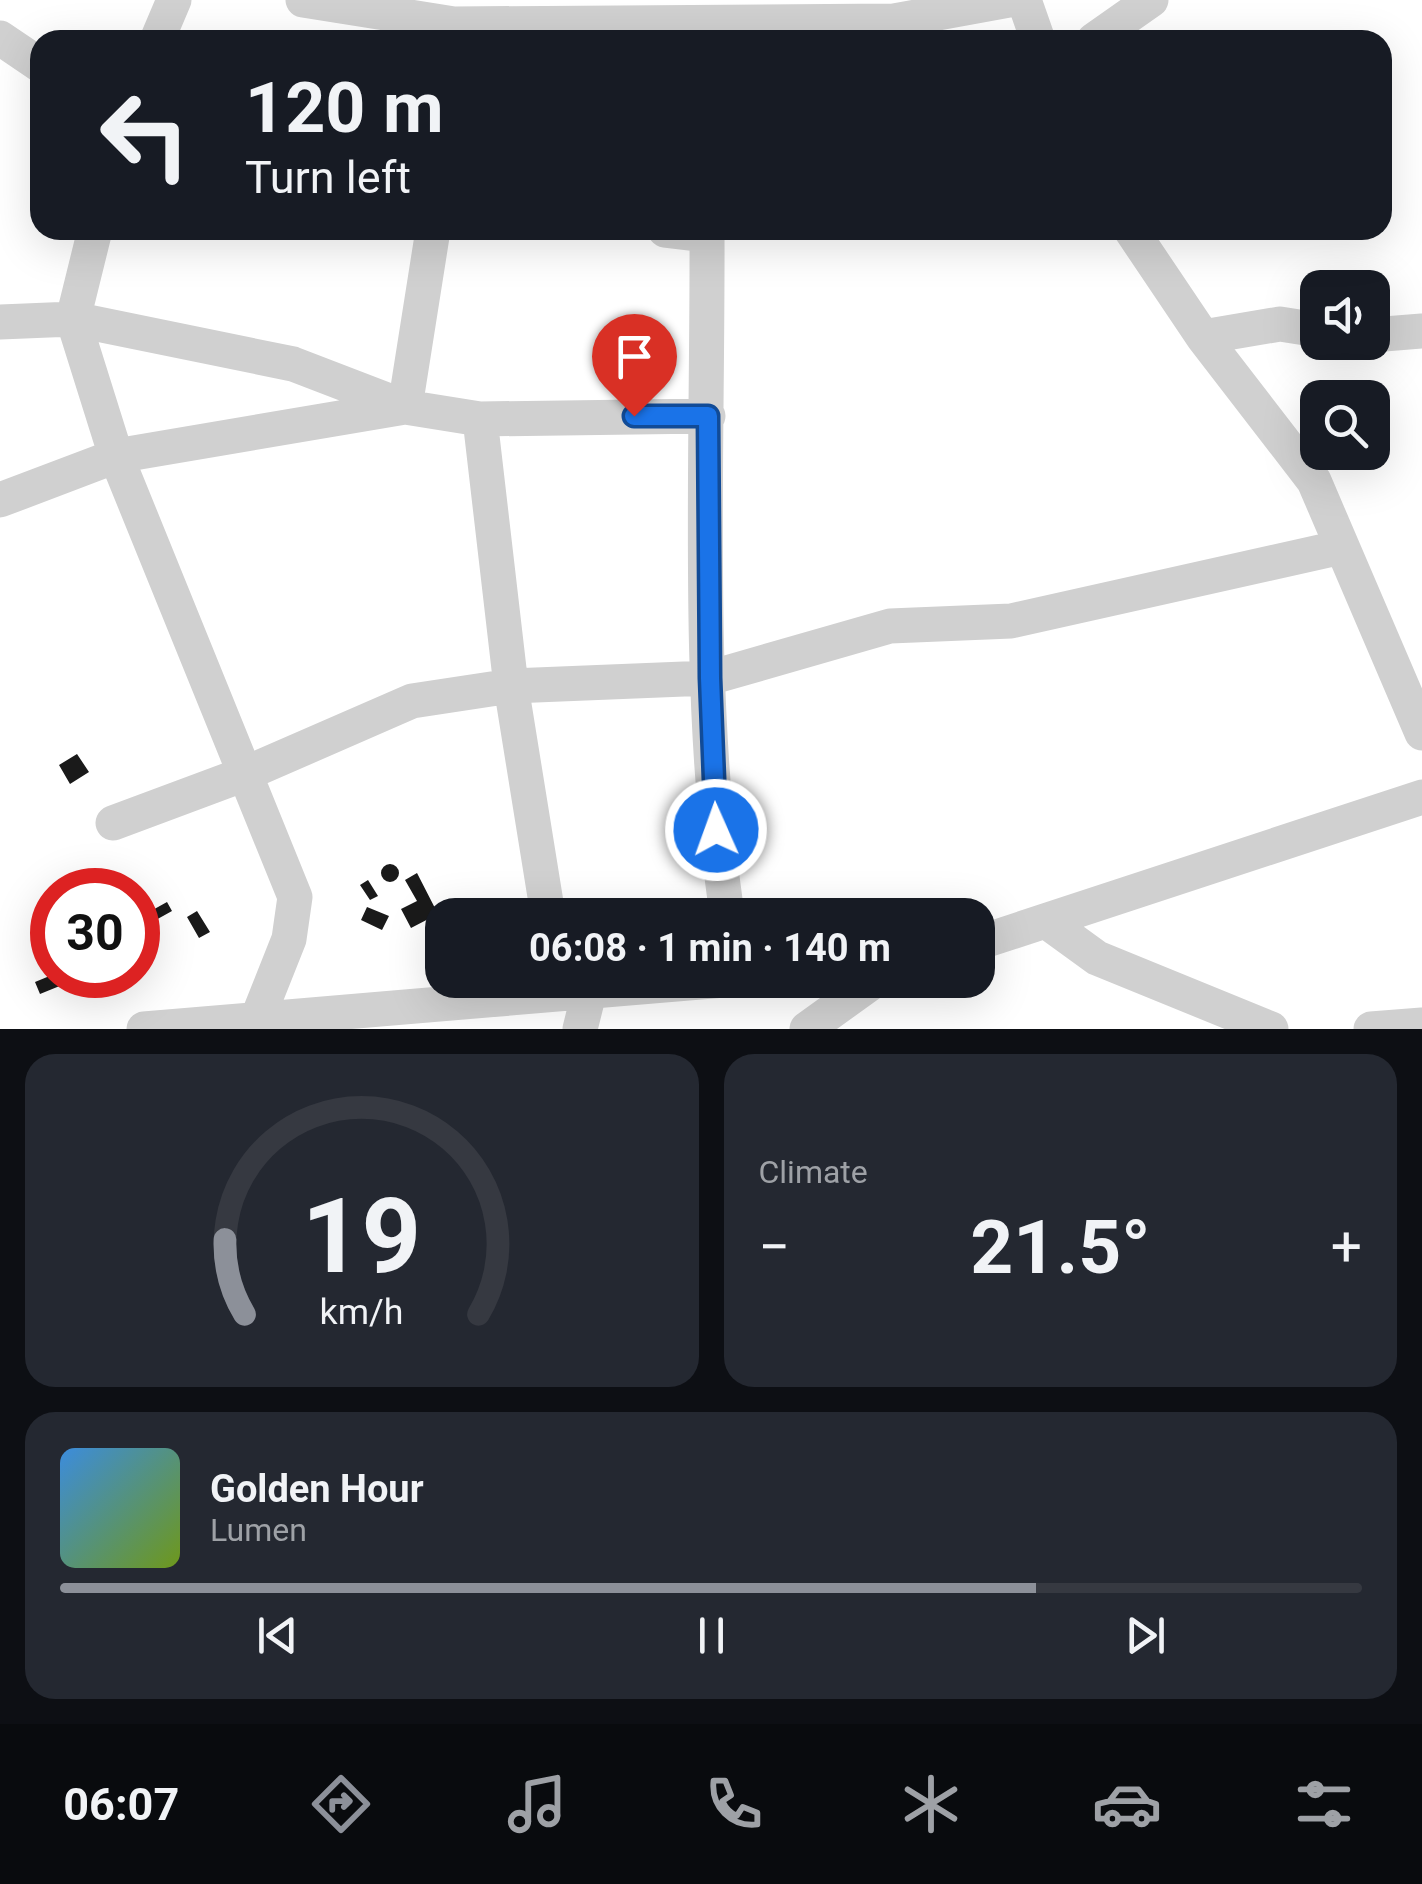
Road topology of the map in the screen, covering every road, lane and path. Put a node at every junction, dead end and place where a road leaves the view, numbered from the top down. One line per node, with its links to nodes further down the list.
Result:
1 (174, 0): 8 (street)
2 (303, 0): 7 (street)
3 (1008, 0): 6 (street)
4 (1024, 0): 9 (street)
5 (1151, 0): 10 (street)
6 (706, 20): 7 (street)
7 (455, 21)
8 (161, 30)
9 (1034, 30)
10 (1108, 30)
11 (0, 38): 12 (street)
12 (30, 58)
13 (92, 240): 17 (street)
14 (432, 240): 23 (street)
15 (707, 240): 24 (street)
16 (1137, 240): 22 (street)
17 (72, 319): 18 (street); 23 (street); 26 (street)
18 (0, 322)
19 (1300, 327): 22 (street)
20 (1422, 332): 21 (street)
21 (1390, 334)
22 (1203, 336): 28 (street)
23 (405, 407): 25 (street); 26 (street)
24 (708, 416): 25 (street); 29 (street)
25 (480, 419): 30 (street)
26 (116, 456): 27 (street); 32 (street)
27 (0, 500)
28 (1342, 548): 29 (street); 31 (street)
29 (710, 678): 30 (street); 36 (street)
30 (511, 686): 32 (street); 35 (street)
31 (1422, 733)
32 (247, 773): 34 (street); 42 (street)
33 (1422, 797): 37 (street)
34 (113, 822)
35 (545, 898)
36 (725, 898)
37 (1046, 920): 38 (street); 48 (street)
38 (995, 938)
39 (468, 998): 42 (street)
40 (571, 998): 46 (street)
41 (850, 998): 47 (street)
42 (258, 1017): 43 (street)
43 (222, 1025): 45 (street)
44 (1422, 1026): 49 (street)
45 (144, 1029)
46 (580, 1029)
47 (807, 1029)
48 (1271, 1029)
49 (1372, 1029)

